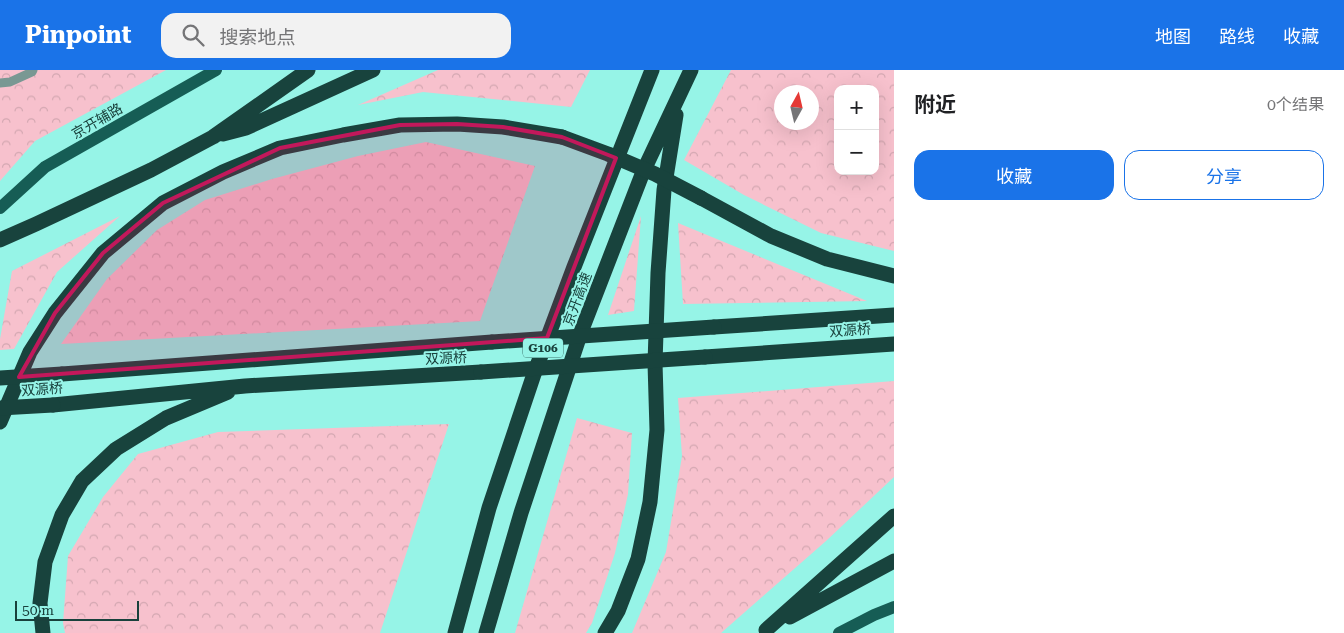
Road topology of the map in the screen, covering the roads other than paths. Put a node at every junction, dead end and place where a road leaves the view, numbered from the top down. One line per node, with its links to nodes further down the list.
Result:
1 (216, 70): 10 (main road, 京开辅路)
2 (308, 70): 9 (highway)
3 (374, 70): 9 (highway)
4 (652, 70): 24 (highway, 京开高速 / G106)
5 (690, 70): 8 (highway, 京开高速)
6 (33, 71): 7 (lane)
7 (0, 83)
8 (679, 97): 25 (highway, 京开高速); 26 (highway)
9 (213, 137): 11 (highway)
10 (0, 208)
11 (0, 240)
12 (894, 276): 18 (highway, bridge)
13 (894, 316): 15 (highway, 双源桥, bridge)
14 (894, 344): 16 (highway, 双源桥, bridge)
15 (0, 378)
16 (245, 386): 17 (highway, 双源桥, bridge); 23 (highway)
17 (0, 408)
18 (0, 422)
19 (894, 516): 22 (highway)
20 (894, 561): 22 (highway)
21 (894, 607): 27 (main road)
22 (764, 632)
23 (42, 633)
24 (455, 633)
25 (486, 633)
26 (605, 633)
27 (839, 633)

